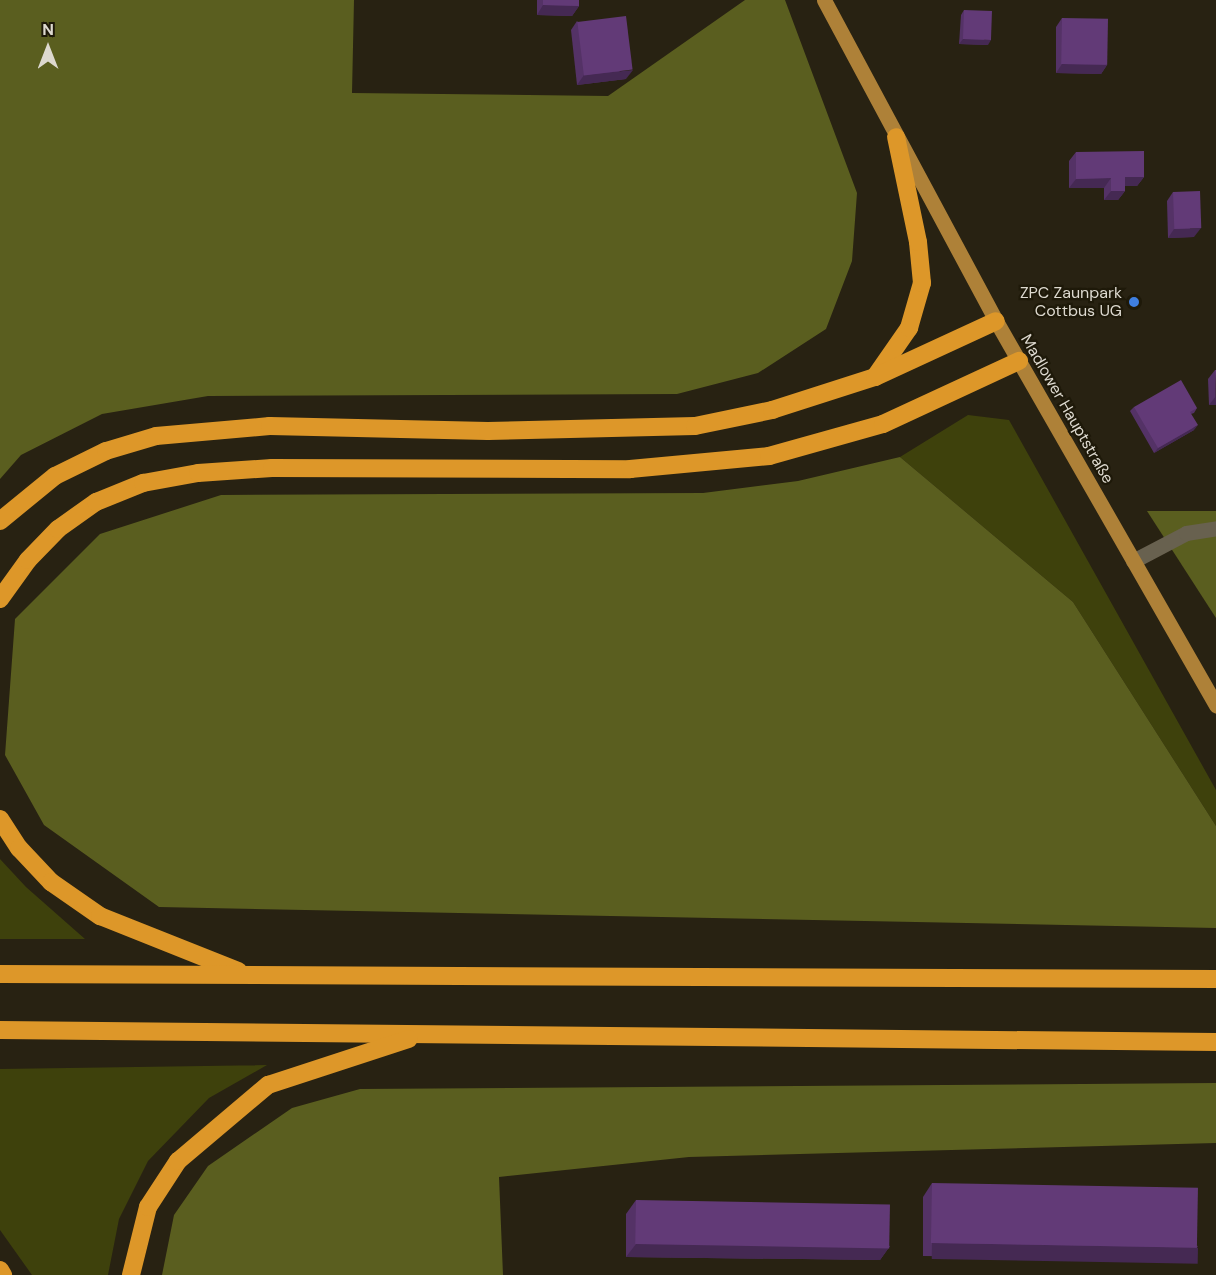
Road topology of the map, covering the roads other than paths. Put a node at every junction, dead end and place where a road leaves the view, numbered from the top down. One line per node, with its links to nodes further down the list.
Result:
1 (824, 0): 2 (main road, Madlower Hauptstraße)
2 (896, 137): 3 (main road, Madlower Hauptstraße); 5 (highway)
3 (996, 321): 4 (main road, Madlower Hauptstraße); 5 (highway)
4 (1019, 361): 8 (main road, Madlower Hauptstraße); 9 (highway)
5 (875, 377): 6 (highway)
6 (0, 521)
7 (1216, 528): 8 (lane)
8 (1133, 561): 10 (main road, Madlower Hauptstraße)
9 (0, 599)
10 (1216, 705)
11 (0, 819): 13 (highway)
12 (0, 974): 13 (highway)
13 (250, 976): 14 (highway)
14 (1216, 980)
15 (0, 1030): 16 (highway)
16 (426, 1033): 17 (highway); 20 (highway)
17 (1216, 1042)
18 (0, 1270): 19 (highway)
19 (3, 1275)
20 (131, 1275)

